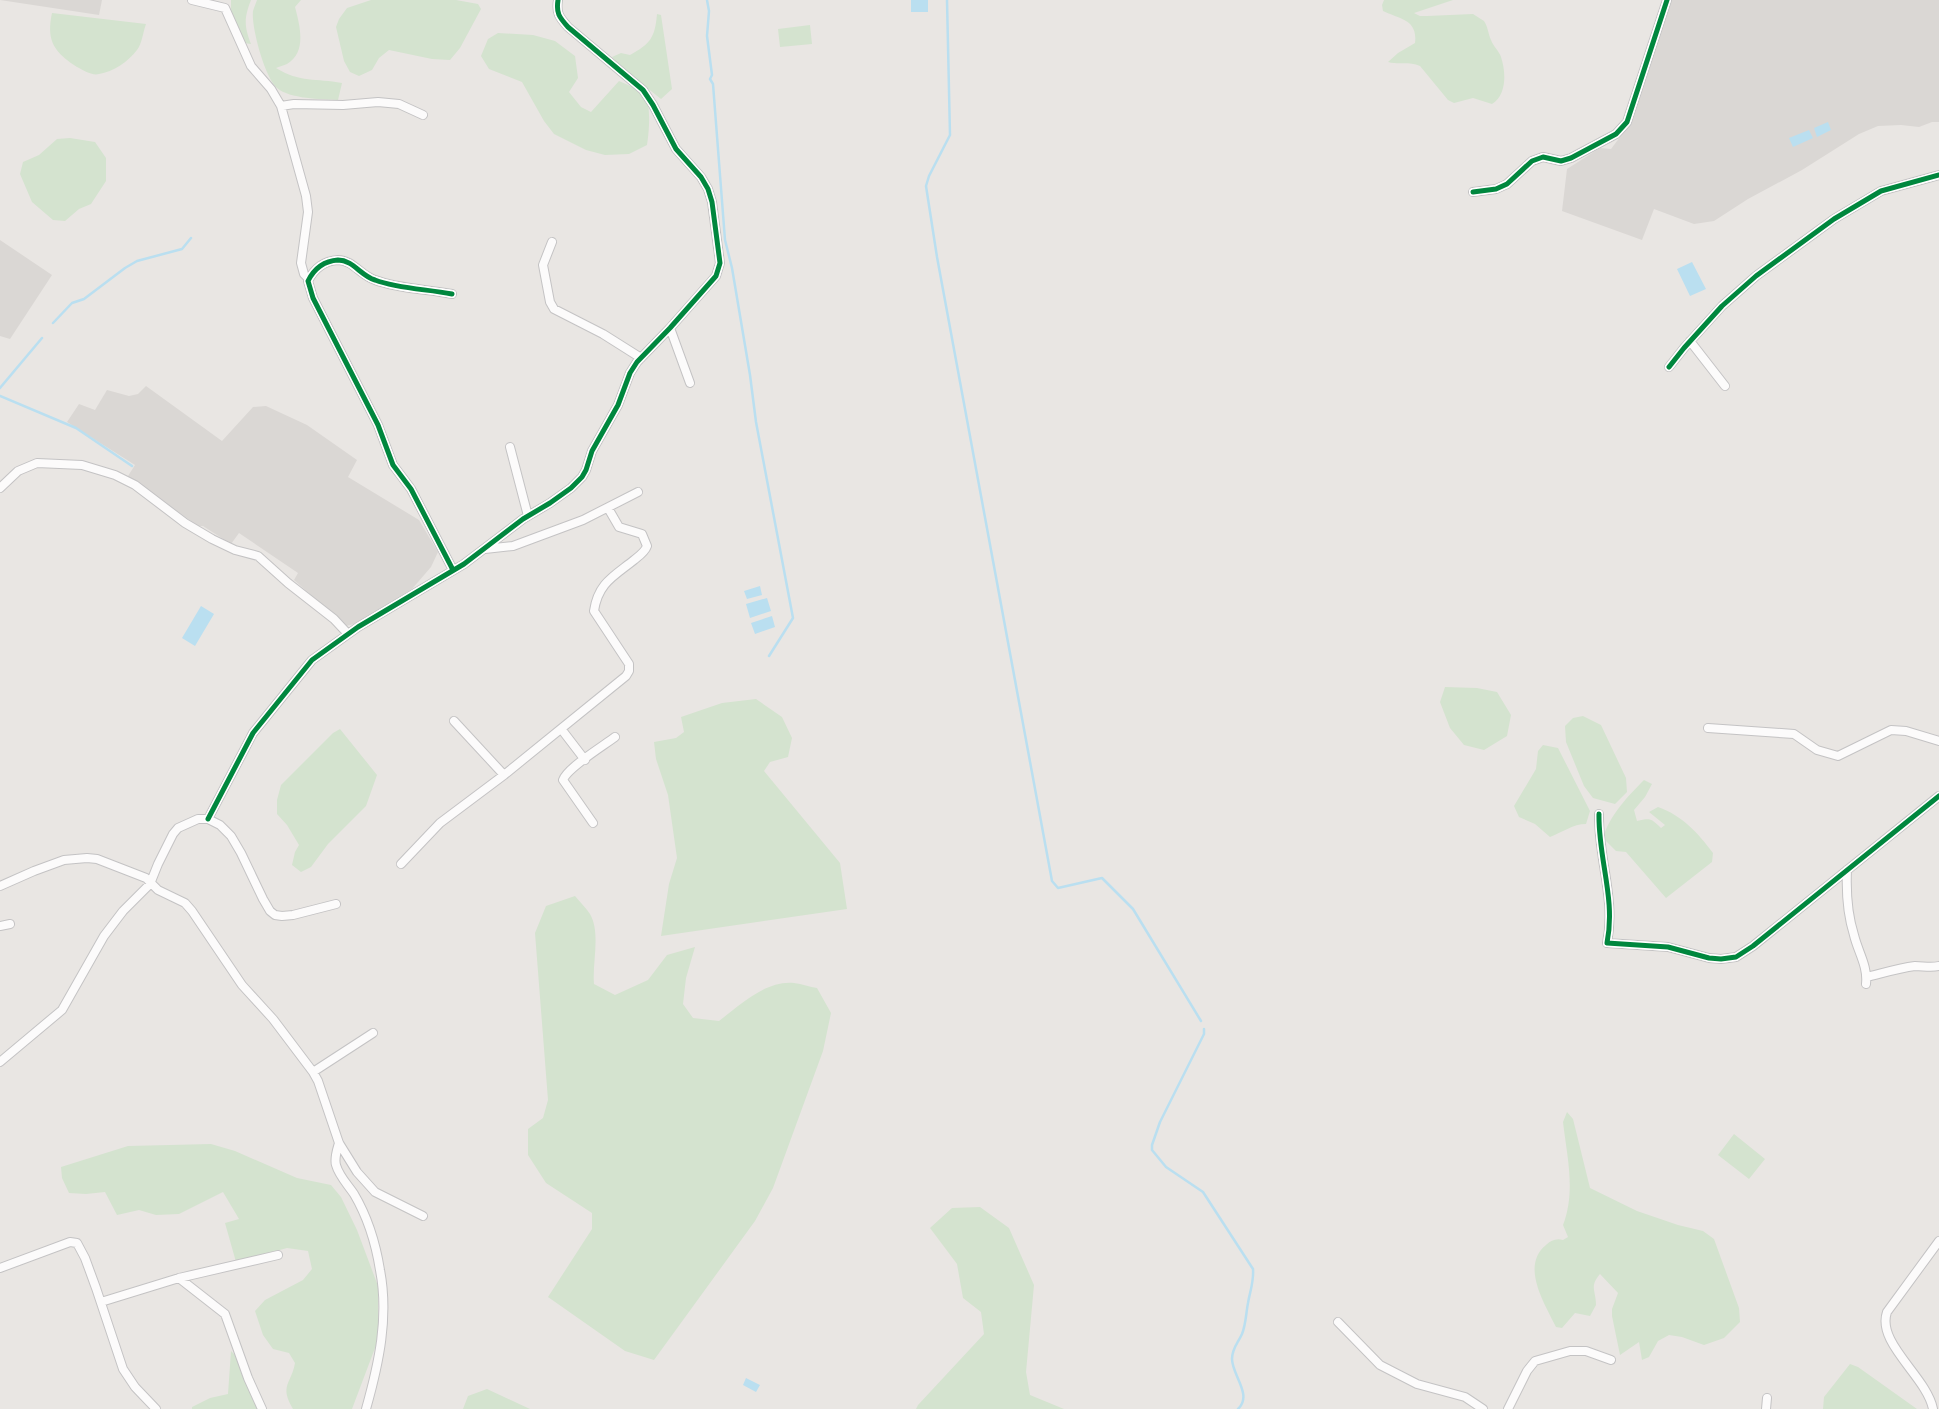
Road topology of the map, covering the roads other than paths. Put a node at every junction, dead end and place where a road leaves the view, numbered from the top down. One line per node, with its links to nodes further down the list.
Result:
1 (192, 0): 4 (street)
2 (558, 0): 11 (street)
3 (1667, 0): 7 (street)
4 (281, 106): 5 (street); 9 (street)
5 (423, 115)
6 (1939, 175): 12 (street)
7 (1473, 192)
8 (552, 242): 13 (street)
9 (308, 279): 10 (street); 23 (street)
10 (452, 294)
11 (670, 328): 13 (street); 15 (street)
12 (1690, 341): 14 (street); 16 (street)
13 (641, 358): 21 (street)
14 (1669, 367)
15 (690, 383)
16 (1724, 386)
17 (510, 447): 21 (street)
18 (0, 488): 24 (street)
19 (638, 492): 20 (street)
20 (608, 508): 22 (street); 27 (street)
21 (528, 516): 22 (street)
22 (483, 549): 23 (street)
23 (453, 570): 24 (street)
24 (348, 634): 34 (street)
25 (454, 721): 31 (street)
26 (1708, 728): 29 (street)
27 (562, 730): 30 (street); 31 (street)
28 (615, 737): 30 (street)
29 (1939, 741)
30 (585, 760): 35 (street)
31 (504, 775): 36 (street)
32 (1939, 796): 37 (street)
33 (1599, 814): 37 (street)
34 (208, 819): 38 (street); 40 (street)
35 (593, 823)
36 (401, 864)
37 (1847, 870): 43 (street)
38 (150, 884): 39 (street); 45 (street); 46 (street)
39 (0, 886)
40 (336, 904)
41 (10, 924): 42 (street)
42 (0, 926)
43 (1939, 966)
44 (373, 1033): 46 (street)
45 (0, 1062)
46 (313, 1072): 47 (street)
47 (340, 1143): 48 (street); 59 (street)
48 (423, 1216)
49 (1939, 1241): 63 (street)
50 (278, 1255): 52 (street)
51 (0, 1268): 53 (street)
52 (179, 1278): 53 (street); 58 (street)
53 (101, 1302): 57 (street)
54 (1338, 1322): 60 (street)
55 (1611, 1360): 61 (street)
56 (1767, 1398): 62 (street)
57 (156, 1409)
58 (262, 1409)
59 (366, 1409)
60 (1483, 1409)
61 (1508, 1409)
62 (1766, 1409)
63 (1933, 1409)

